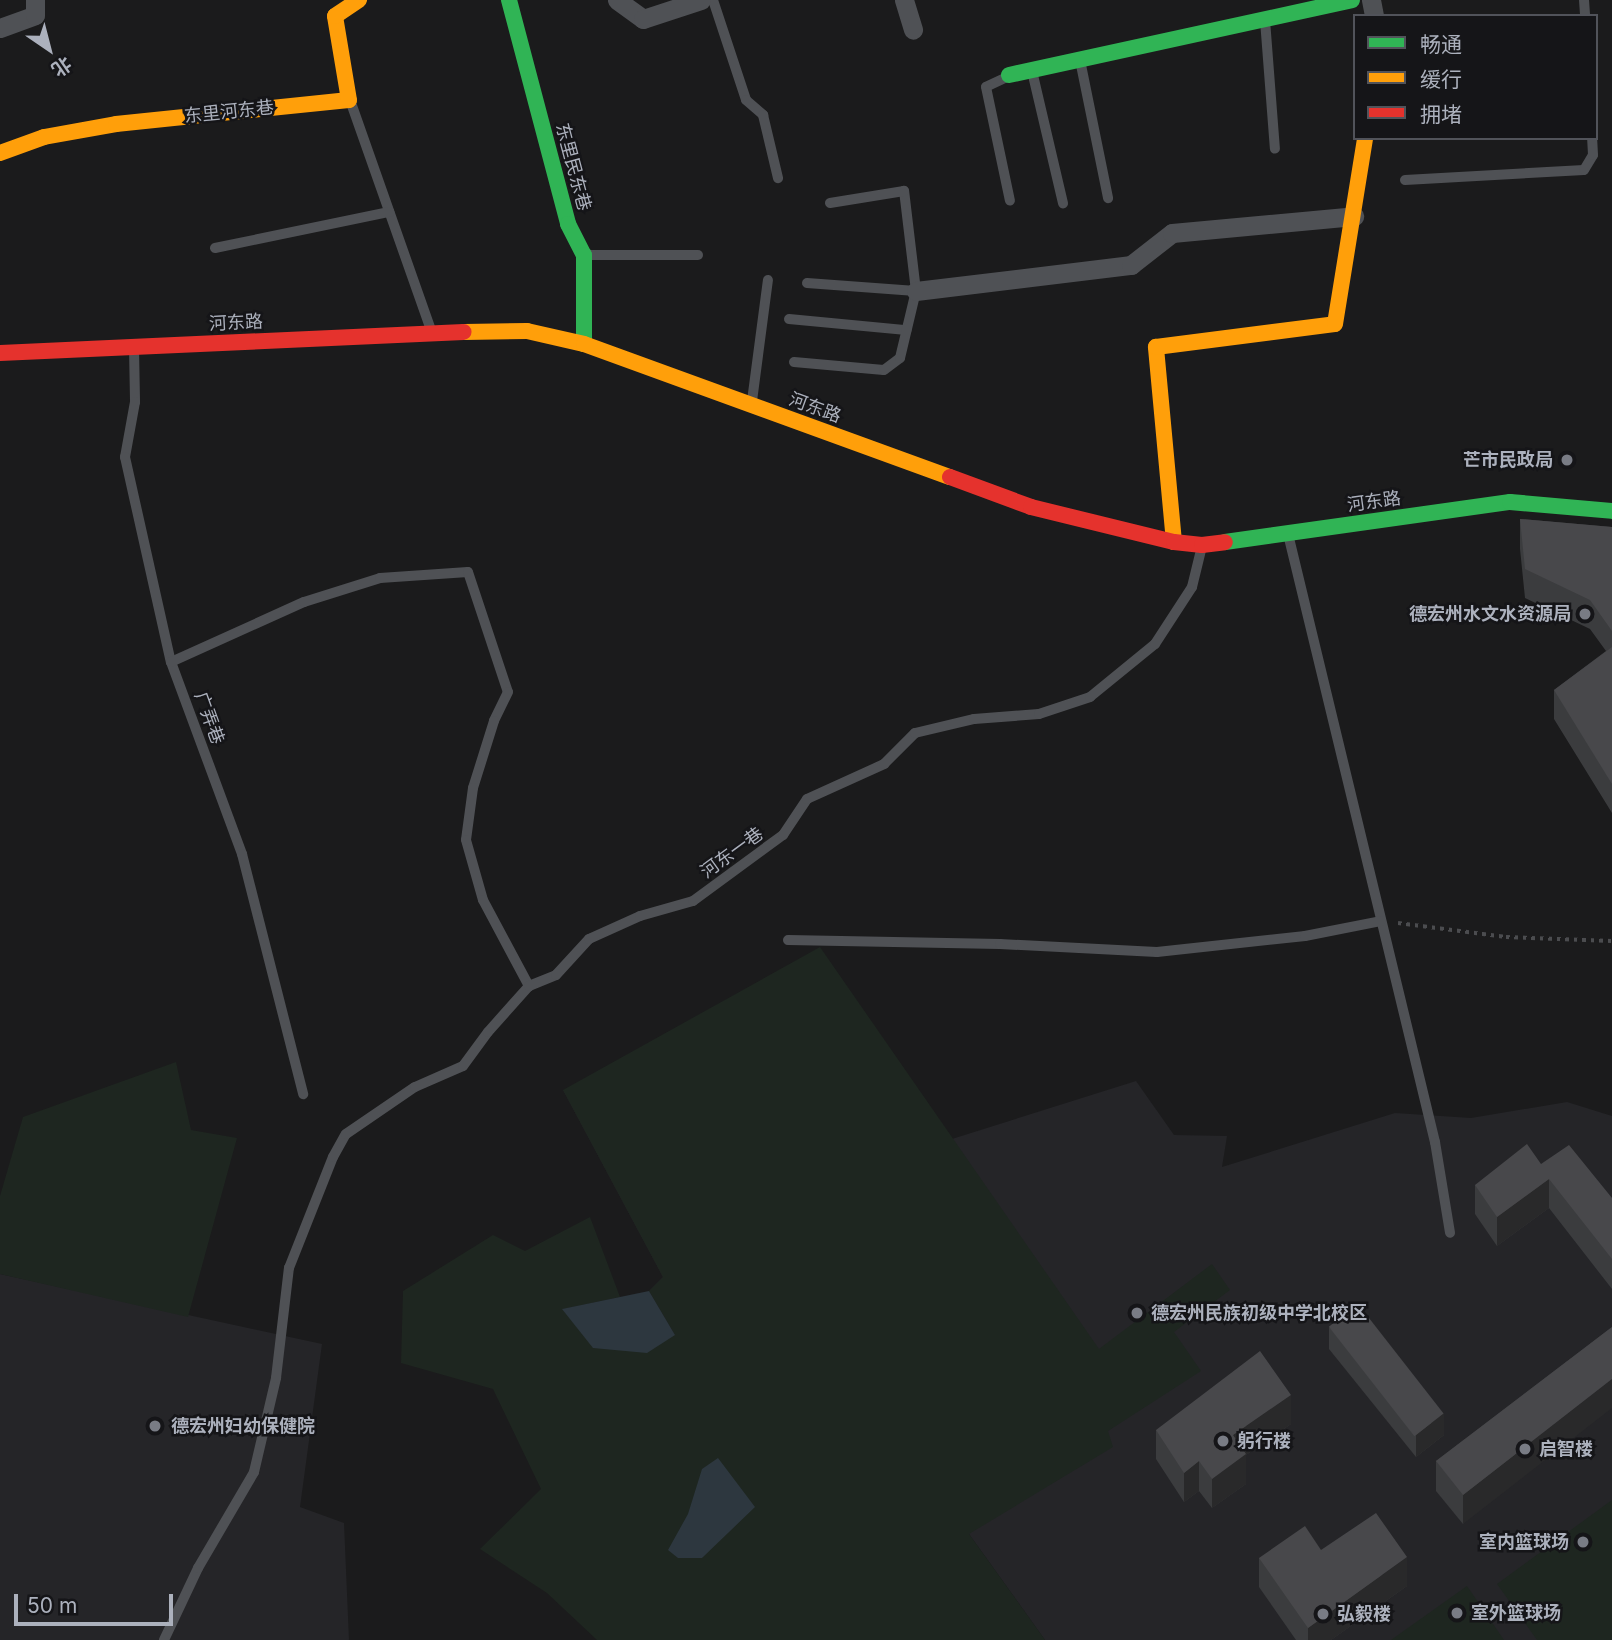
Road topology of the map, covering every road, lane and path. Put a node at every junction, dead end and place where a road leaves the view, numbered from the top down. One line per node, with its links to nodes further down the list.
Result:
1 (35, 0): 10 (street)
2 (359, 0): 15 (street)
3 (509, 0): 29 (street, 东里民东巷)
4 (617, 0): 5 (street)
5 (701, 0)
6 (713, 0): 20 (lane)
7 (904, 0): 11 (street)
8 (1352, 0): 9 (street)
9 (1265, 19): 12 (street); 18 (lane)
10 (0, 29)
11 (913, 30)
12 (1080, 60): 13 (street); 22 (lane)
13 (1032, 70): 14 (street); 25 (lane)
14 (1009, 75): 23 (lane)
15 (349, 100): 19 (street, 东里河东巷); 26 (lane)
16 (1365, 140): 27 (street)
17 (1592, 140): 21 (lane)
18 (1275, 149)
19 (0, 153)
20 (778, 178)
21 (1405, 180)
22 (1108, 198)
23 (1010, 201)
24 (830, 203): 33 (lane)
25 (1063, 203)
26 (389, 212): 28 (lane); 36 (lane)
27 (1354, 216): 33 (street); 44 (street)
28 (215, 248)
29 (584, 255): 30 (lane); 37 (street, 东里民东巷)
30 (698, 255)
31 (768, 280): 41 (lane)
32 (807, 283): 33 (lane)
33 (916, 290): 35 (lane)
34 (789, 320): 35 (lane)
35 (906, 330): 40 (lane)
36 (431, 332): 37 (street, 河东路); 38 (street, 河东路)
37 (584, 344): 41 (street, 河东路)
38 (134, 347): 39 (street, 河东路); 46 (lane, 广弄巷)
39 (0, 353)
40 (794, 362)
41 (752, 405): 44 (street, 河东路)
42 (1612, 511): 43 (street, 河东路)
43 (1288, 533): 45 (street, 河东路); 47 (lane)
44 (1174, 542): 45 (street, 河东路)
45 (1202, 545): 50 (lane, 河东一巷)
46 (171, 662): 50 (lane); 51 (lane, 广弄巷)
47 (1381, 921): 48 (lane); 49 (path); 52 (lane)
48 (789, 940)
49 (1612, 941)
50 (529, 986): 53 (lane, 河东一巷)
51 (303, 1094)
52 (1450, 1233)
53 (164, 1640)

